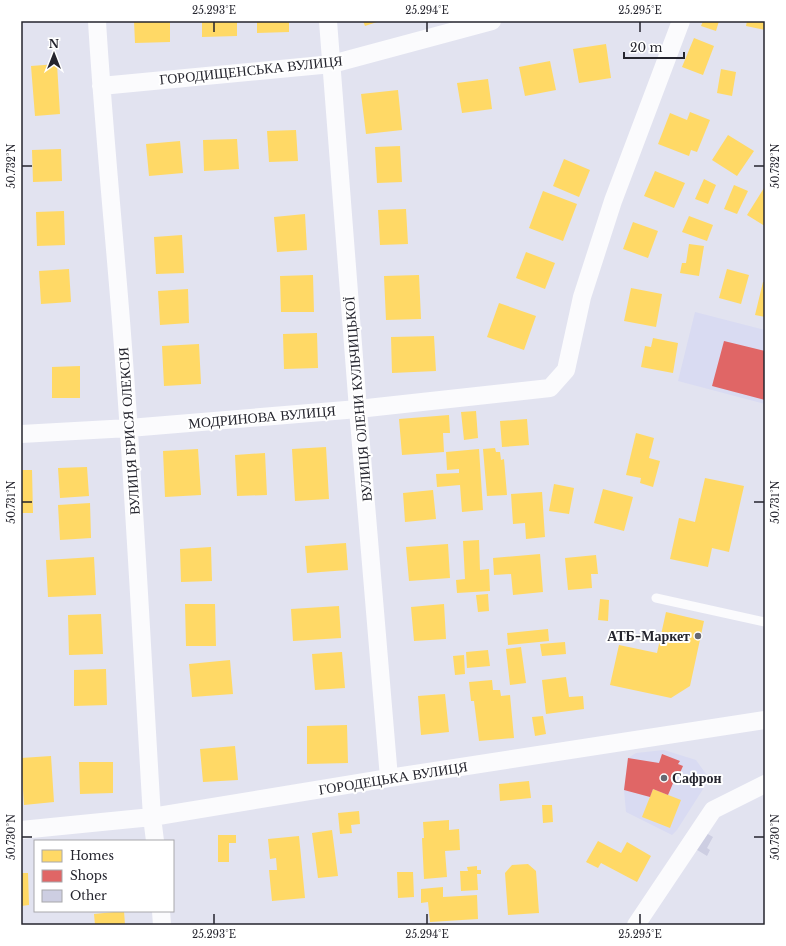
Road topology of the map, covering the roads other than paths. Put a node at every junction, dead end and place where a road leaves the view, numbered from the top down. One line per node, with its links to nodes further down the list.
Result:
1 (97, 21): 6 (street, ВУЛИЦЯ БРИСЯ ОЛЕКСІЯ)
2 (328, 21): 5 (street, ВУЛИЦЯ ОЛЕНИ КУЛЬЧИЦЬКОЇ)
3 (492, 21): 5 (street, ГОРОДИЩЕНСЬКА ВУЛИЦЯ)
4 (681, 21): 7 (street, МОДРИНОВА ВУЛИЦЯ)
5 (332, 64): 6 (street, ГОРОДИЩЕНСЬКА ВУЛИЦЯ); 7 (street, ВУЛИЦЯ ОЛЕНИ КУЛЬЧИЦЬКОЇ)
6 (101, 86): 8 (street, ВУЛИЦЯ БРИСЯ ОЛЕКСІЯ)
7 (358, 410): 8 (street, МОДРИНОВА ВУЛИЦЯ); 13 (street, ВУЛИЦЯ ОЛЕНИ КУЛЬЧИЦЬКОЇ)
8 (129, 428): 9 (street, МОДРИНОВА ВУЛИЦЯ); 15 (street, ВУЛИЦЯ БРИСЯ ОЛЕКСІЯ)
9 (21, 434)
10 (656, 598): 11 (lane)
11 (765, 622)
12 (765, 720): 13 (street, ГОРОДЕЦЬКА ВУЛИЦЯ)
13 (389, 778): 15 (street, ГОРОДЕЦЬКА ВУЛИЦЯ)
14 (765, 784): 20 (street)
15 (152, 817): 16 (street, ГОРОДЕЦЬКА ВУЛИЦЯ); 17 (street, ВУЛИЦЯ БРИСЯ ОЛЕКСІЯ)
16 (21, 830)
17 (155, 840)
18 (161, 912): 19 (street)
19 (162, 925)
20 (636, 925)

